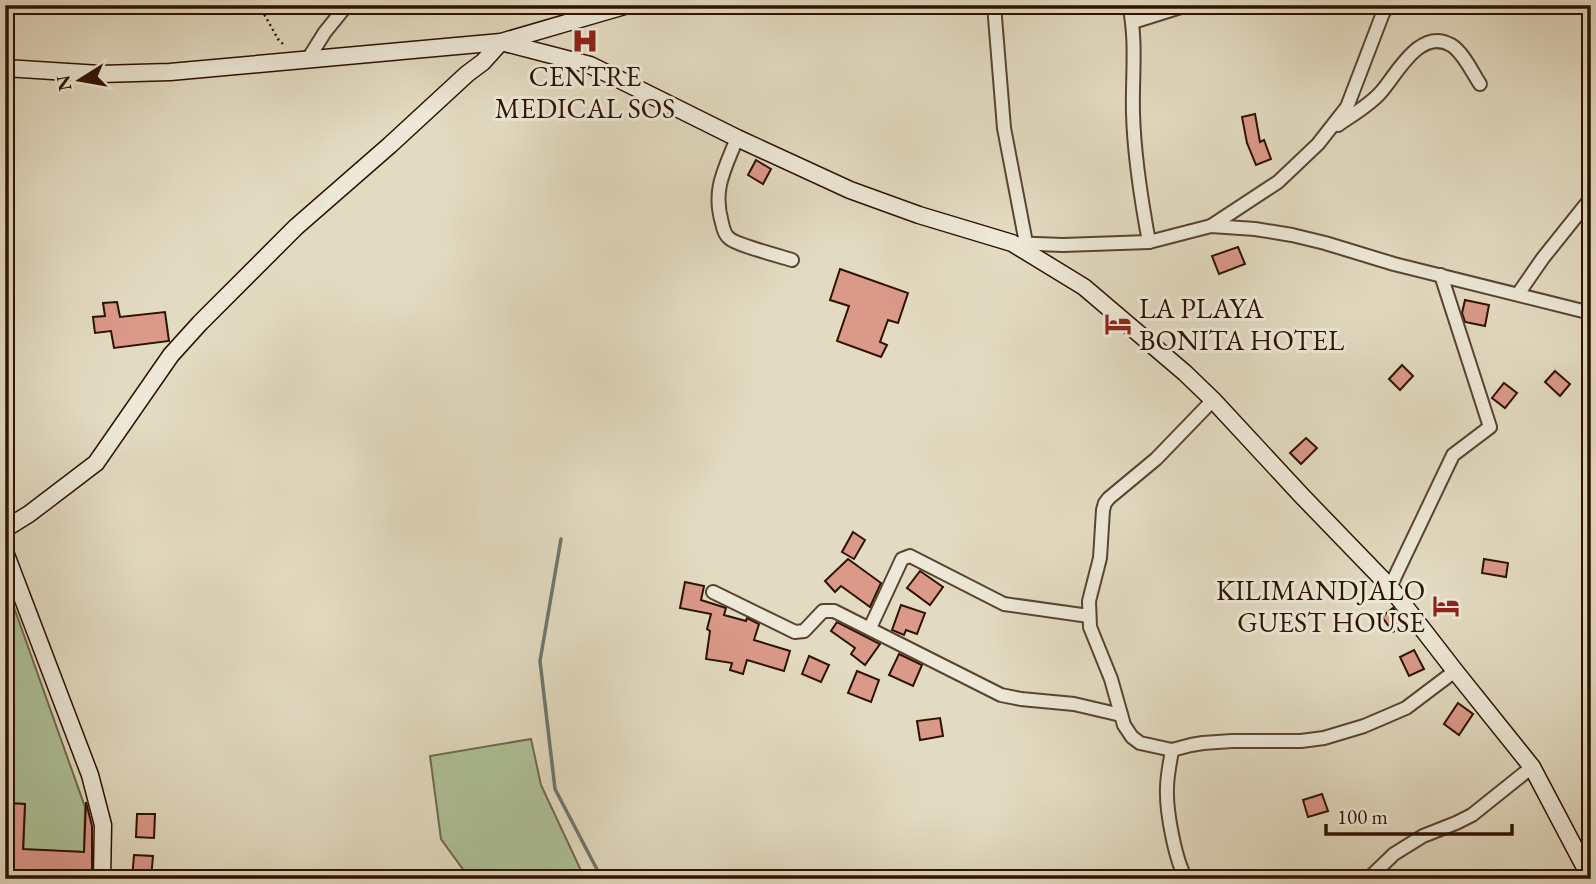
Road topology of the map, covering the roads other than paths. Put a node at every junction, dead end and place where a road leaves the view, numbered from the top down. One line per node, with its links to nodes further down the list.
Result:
1 (346, 5): 9 (street)
2 (628, 5): 8 (street)
3 (994, 5): 17 (street)
4 (1129, 5): 7 (street)
5 (1187, 5): 7 (street)
6 (1389, 5): 12 (street)
7 (1133, 22): 16 (street)
8 (501, 42): 9 (street); 13 (street); 23 (street)
9 (304, 59): 10 (street)
10 (5, 68)
11 (1480, 84): 12 (street)
12 (1325, 135): 15 (street)
13 (737, 138): 17 (street); 18 (street)
14 (1591, 198): 20 (street)
15 (1211, 226): 16 (street); 19 (street)
16 (1149, 242): 17 (street)
17 (1019, 243): 22 (street)
18 (792, 260)
19 (1441, 275): 20 (street); 25 (street)
20 (1518, 294): 21 (street)
21 (1591, 313)
22 (1213, 400): 25 (street); 27 (street)
23 (5, 529)
24 (5, 552): 33 (street)
25 (1390, 587): 29 (street)
26 (713, 592): 28 (street)
27 (1089, 616): 28 (street); 30 (street)
28 (870, 628): 30 (street)
29 (1455, 671): 31 (street); 32 (street)
30 (1121, 715): 31 (street)
31 (1172, 750): 34 (street)
32 (1531, 767): 35 (street); 36 (street)
33 (102, 879)
34 (1185, 879)
35 (1368, 879)
36 (1591, 879)

